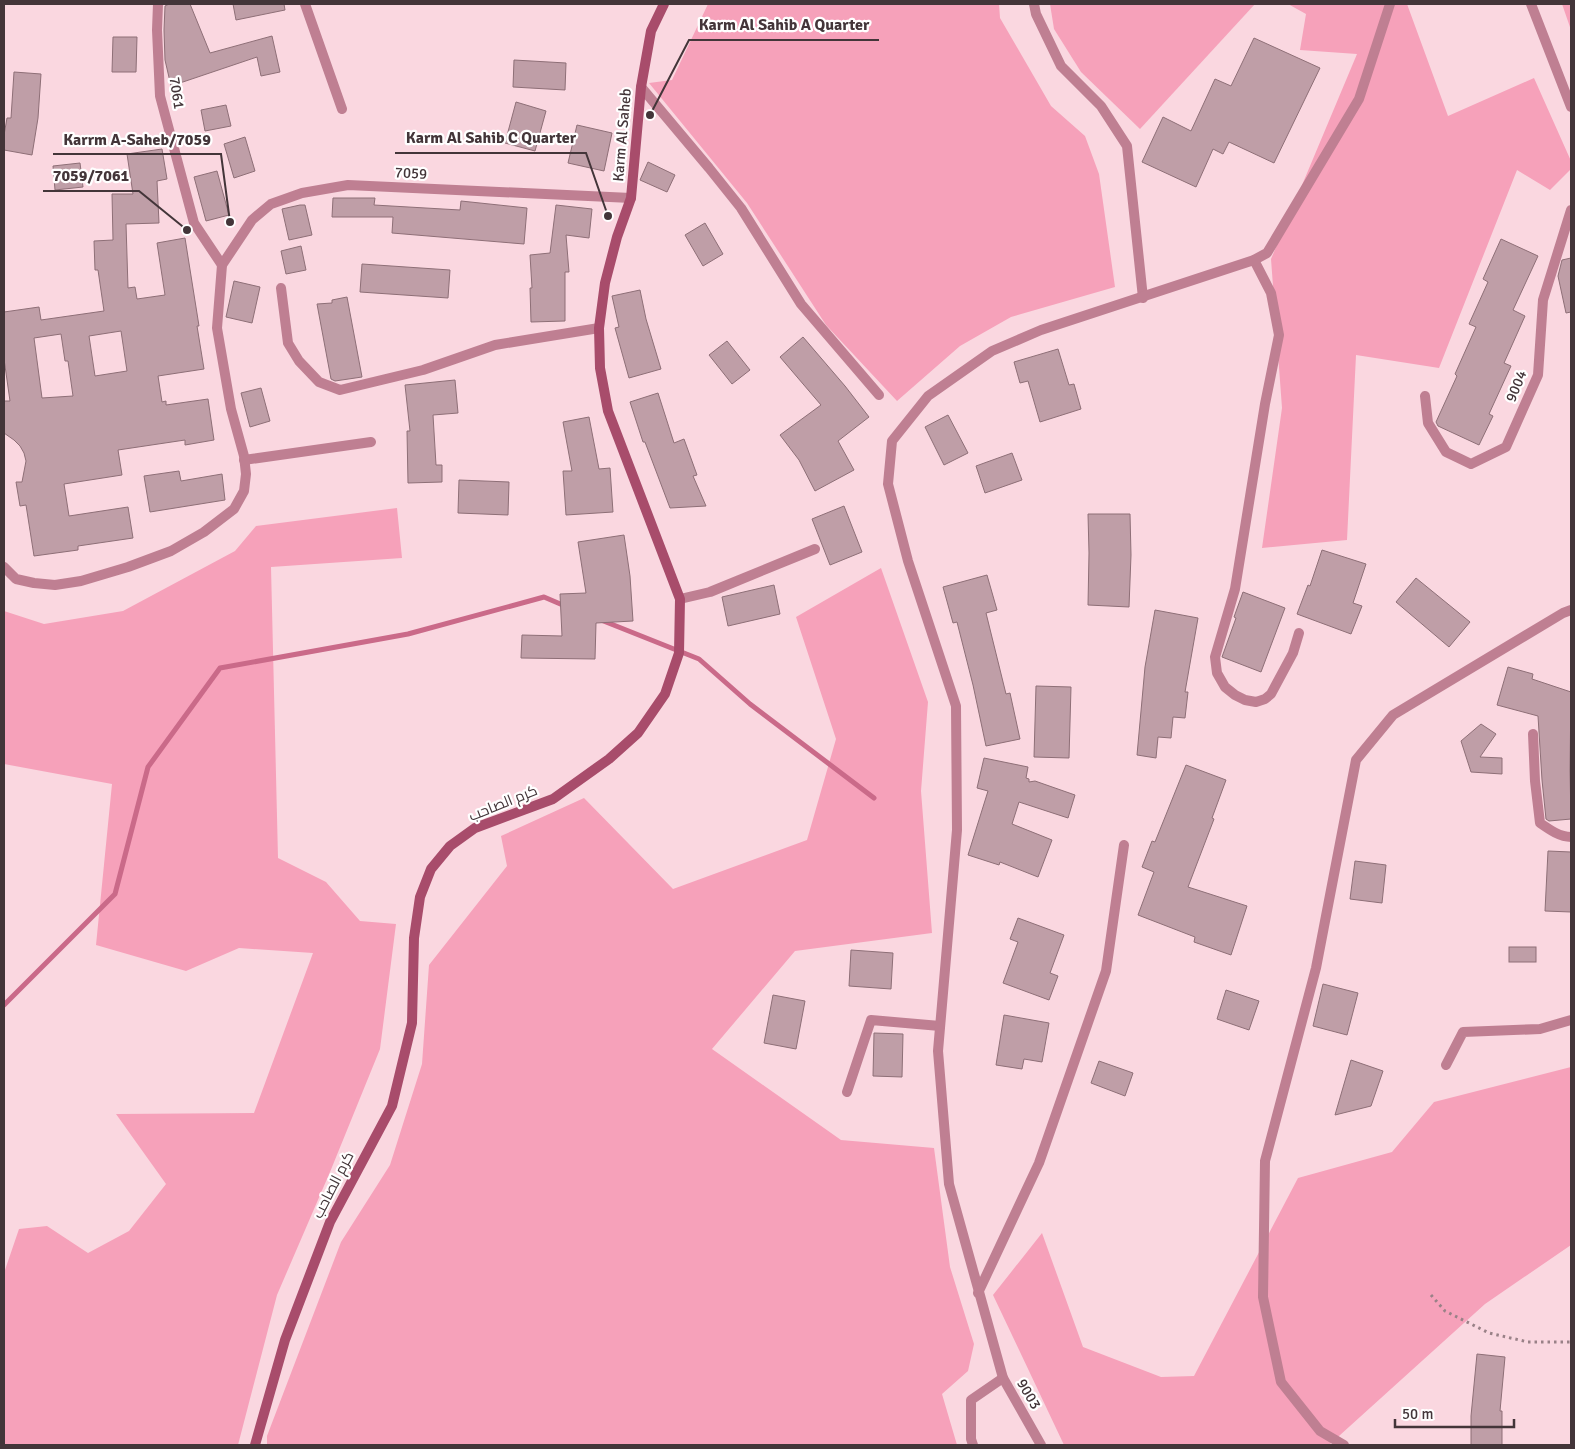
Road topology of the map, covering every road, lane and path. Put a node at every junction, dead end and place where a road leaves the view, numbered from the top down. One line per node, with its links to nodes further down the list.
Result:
1 (158, 4): 13 (street, 7061)
2 (305, 4): 9 (street)
3 (664, 4): 7 (street, Karm Al Saheb)
4 (1034, 4): 15 (street)
5 (1390, 4): 12 (street)
6 (1531, 4): 8 (street)
7 (641, 87): 10 (street, Karm Al Saheb); 17 (street)
8 (1571, 107)
9 (342, 109)
10 (631, 198): 13 (street, 7059); 16 (street, Karm Al Saheb)
11 (1571, 210): 18 (street, 9004)
12 (1254, 260): 15 (street); 25 (street)
13 (222, 265): 20 (street)
14 (281, 288): 16 (street)
15 (1143, 298): 30 (street)
16 (599, 328): 23 (street, كرم الصاحب)
17 (879, 395)
18 (1425, 396)
19 (370, 442): 20 (street)
20 (244, 460): 22 (street)
21 (815, 548): 23 (street)
22 (4, 567)
23 (680, 600): 37 (street, كرم الصاحب)
24 (1571, 610): 40 (street)
25 (1299, 633)
26 (1533, 734): 27 (street)
27 (1571, 837)
28 (1124, 845): 33 (street)
29 (1571, 1020): 31 (street)
30 (940, 1026): 32 (street); 33 (street)
31 (1446, 1065)
32 (848, 1092)
33 (978, 1293): 36 (street)
34 (1431, 1295): 35 (path)
35 (1571, 1342)
36 (1003, 1378): 38 (street, 9003); 39 (street, 9003)
37 (255, 1445)
38 (973, 1445)
39 (1041, 1445)
40 (1344, 1445)

